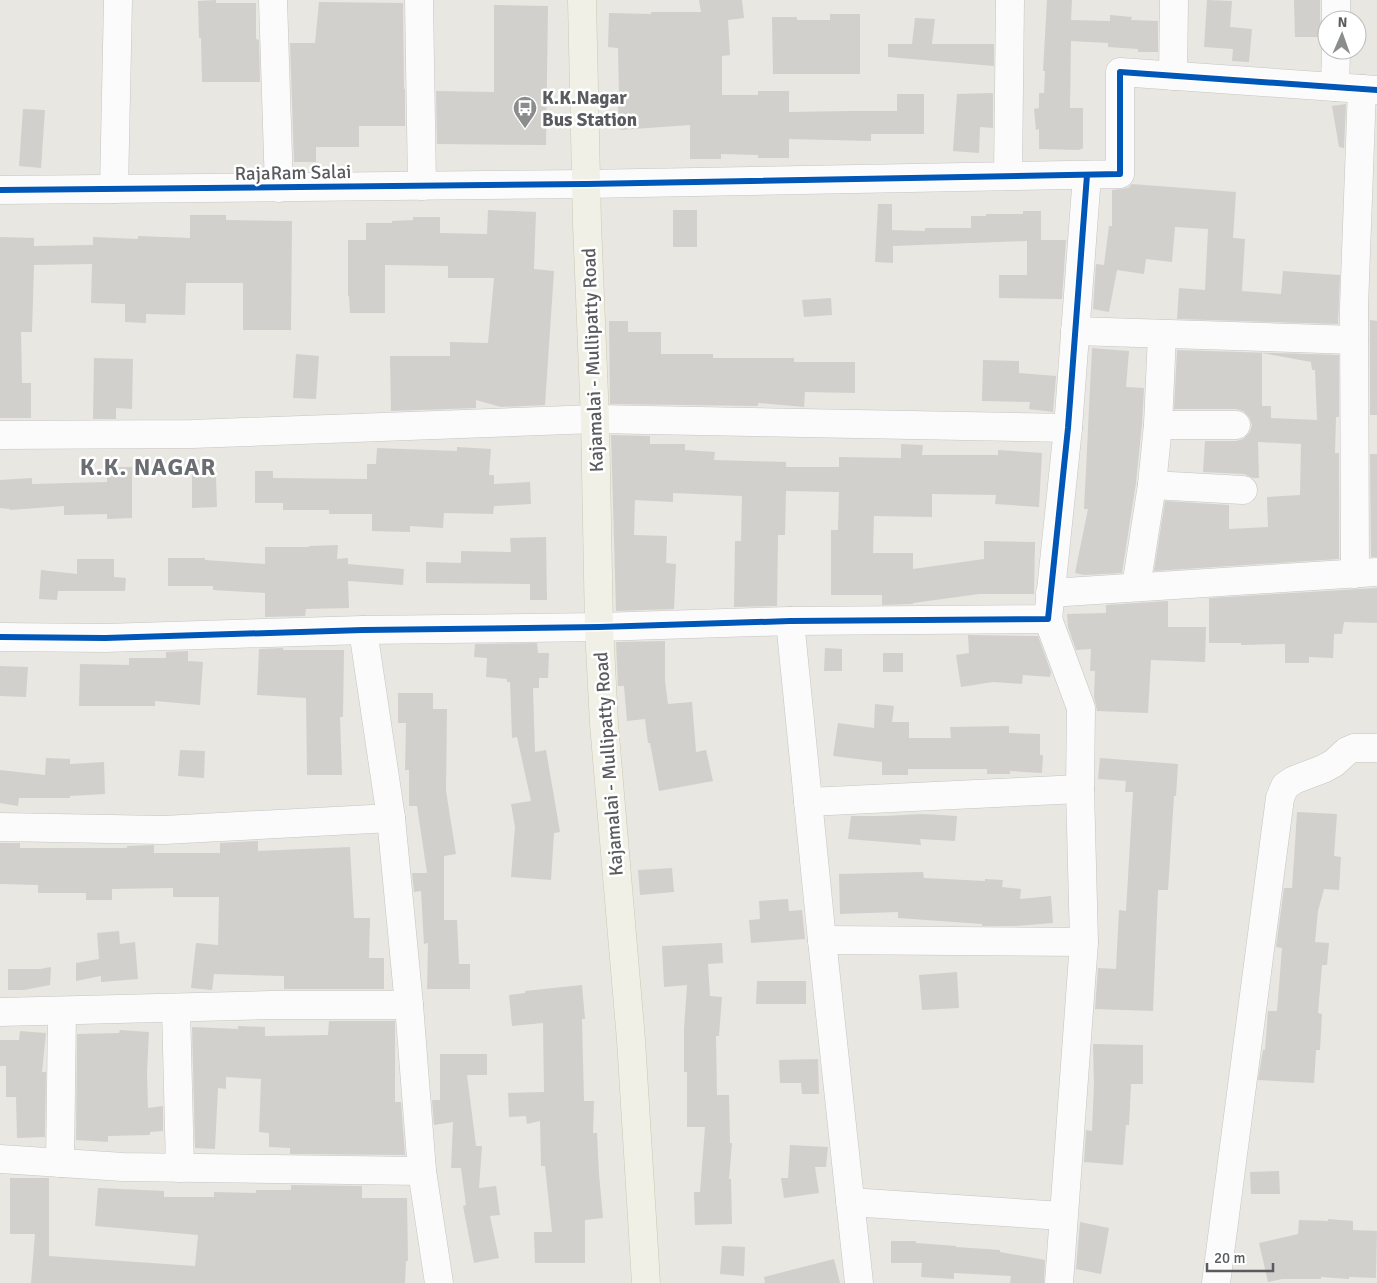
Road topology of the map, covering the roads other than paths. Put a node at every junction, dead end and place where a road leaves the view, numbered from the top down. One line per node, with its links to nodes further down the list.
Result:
1 (118, 0): 17 (street)
2 (273, 0): 16 (street)
3 (419, 0): 15 (street)
4 (582, 0): 14 (main road, Kajamalai - Mullipatty Road)
5 (1010, 0): 13 (street)
6 (1174, 0): 8 (street)
7 (1336, 60): 9 (street)
8 (1173, 76): 9 (street); 11 (street)
9 (1335, 87): 10 (street)
10 (1370, 89): 22 (street)
11 (1120, 174): 12 (street, RajaRam Salai); 19 (street)
12 (1087, 175): 13 (street, RajaRam Salai); 19 (street)
13 (1008, 176): 14 (street, RajaRam Salai)
14 (586, 184): 15 (street, RajaRam Salai); 23 (main road, Kajamalai - Mullipatty Road)
15 (422, 186): 16 (street, RajaRam Salai)
16 (279, 188): 17 (street, RajaRam Salai)
17 (114, 189): 18 (street, RajaRam Salai)
18 (0, 190)
19 (1084, 210): 20 (street)
20 (1075, 331): 21 (street); 26 (street)
21 (1162, 334): 22 (street); 24 (street)
22 (1354, 340): 30 (street)
23 (595, 419): 26 (street); 27 (street); 34 (main road, Kajamalai - Mullipatty Road)
24 (1158, 425): 25 (street); 28 (street)
25 (1236, 425)
26 (1068, 428): 32 (street)
27 (0, 435)
28 (1152, 485): 29 (street); 31 (street)
29 (1243, 490)
30 (1366, 573): 31 (street)
31 (1136, 587): 32 (street)
32 (1049, 606): 33 (street); 38 (street)
33 (790, 621): 34 (street); 39 (street)
34 (598, 627): 35 (street); 55 (main road, Kajamalai - Mullipatty Road)
35 (364, 630): 36 (street); 40 (street)
36 (0, 637)
37 (1377, 748): 58 (street)
38 (1080, 789): 39 (street); 43 (street)
39 (808, 802): 42 (street)
40 (391, 818): 41 (street); 44 (street)
41 (0, 828)
42 (822, 940): 43 (street); 52 (street)
43 (1084, 942): 53 (street)
44 (409, 1006): 45 (street); 51 (street)
45 (176, 1008): 47 (street); 50 (street)
46 (0, 1012): 47 (street)
47 (62, 1012): 49 (street)
48 (0, 1159): 49 (street)
49 (60, 1163): 50 (street)
50 (180, 1168): 51 (street)
51 (422, 1171): 54 (street)
52 (850, 1202): 53 (street); 56 (street)
53 (1063, 1216): 57 (street)
54 (439, 1283)
55 (646, 1283)
56 (859, 1283)
57 (1059, 1283)
58 (1216, 1283)

